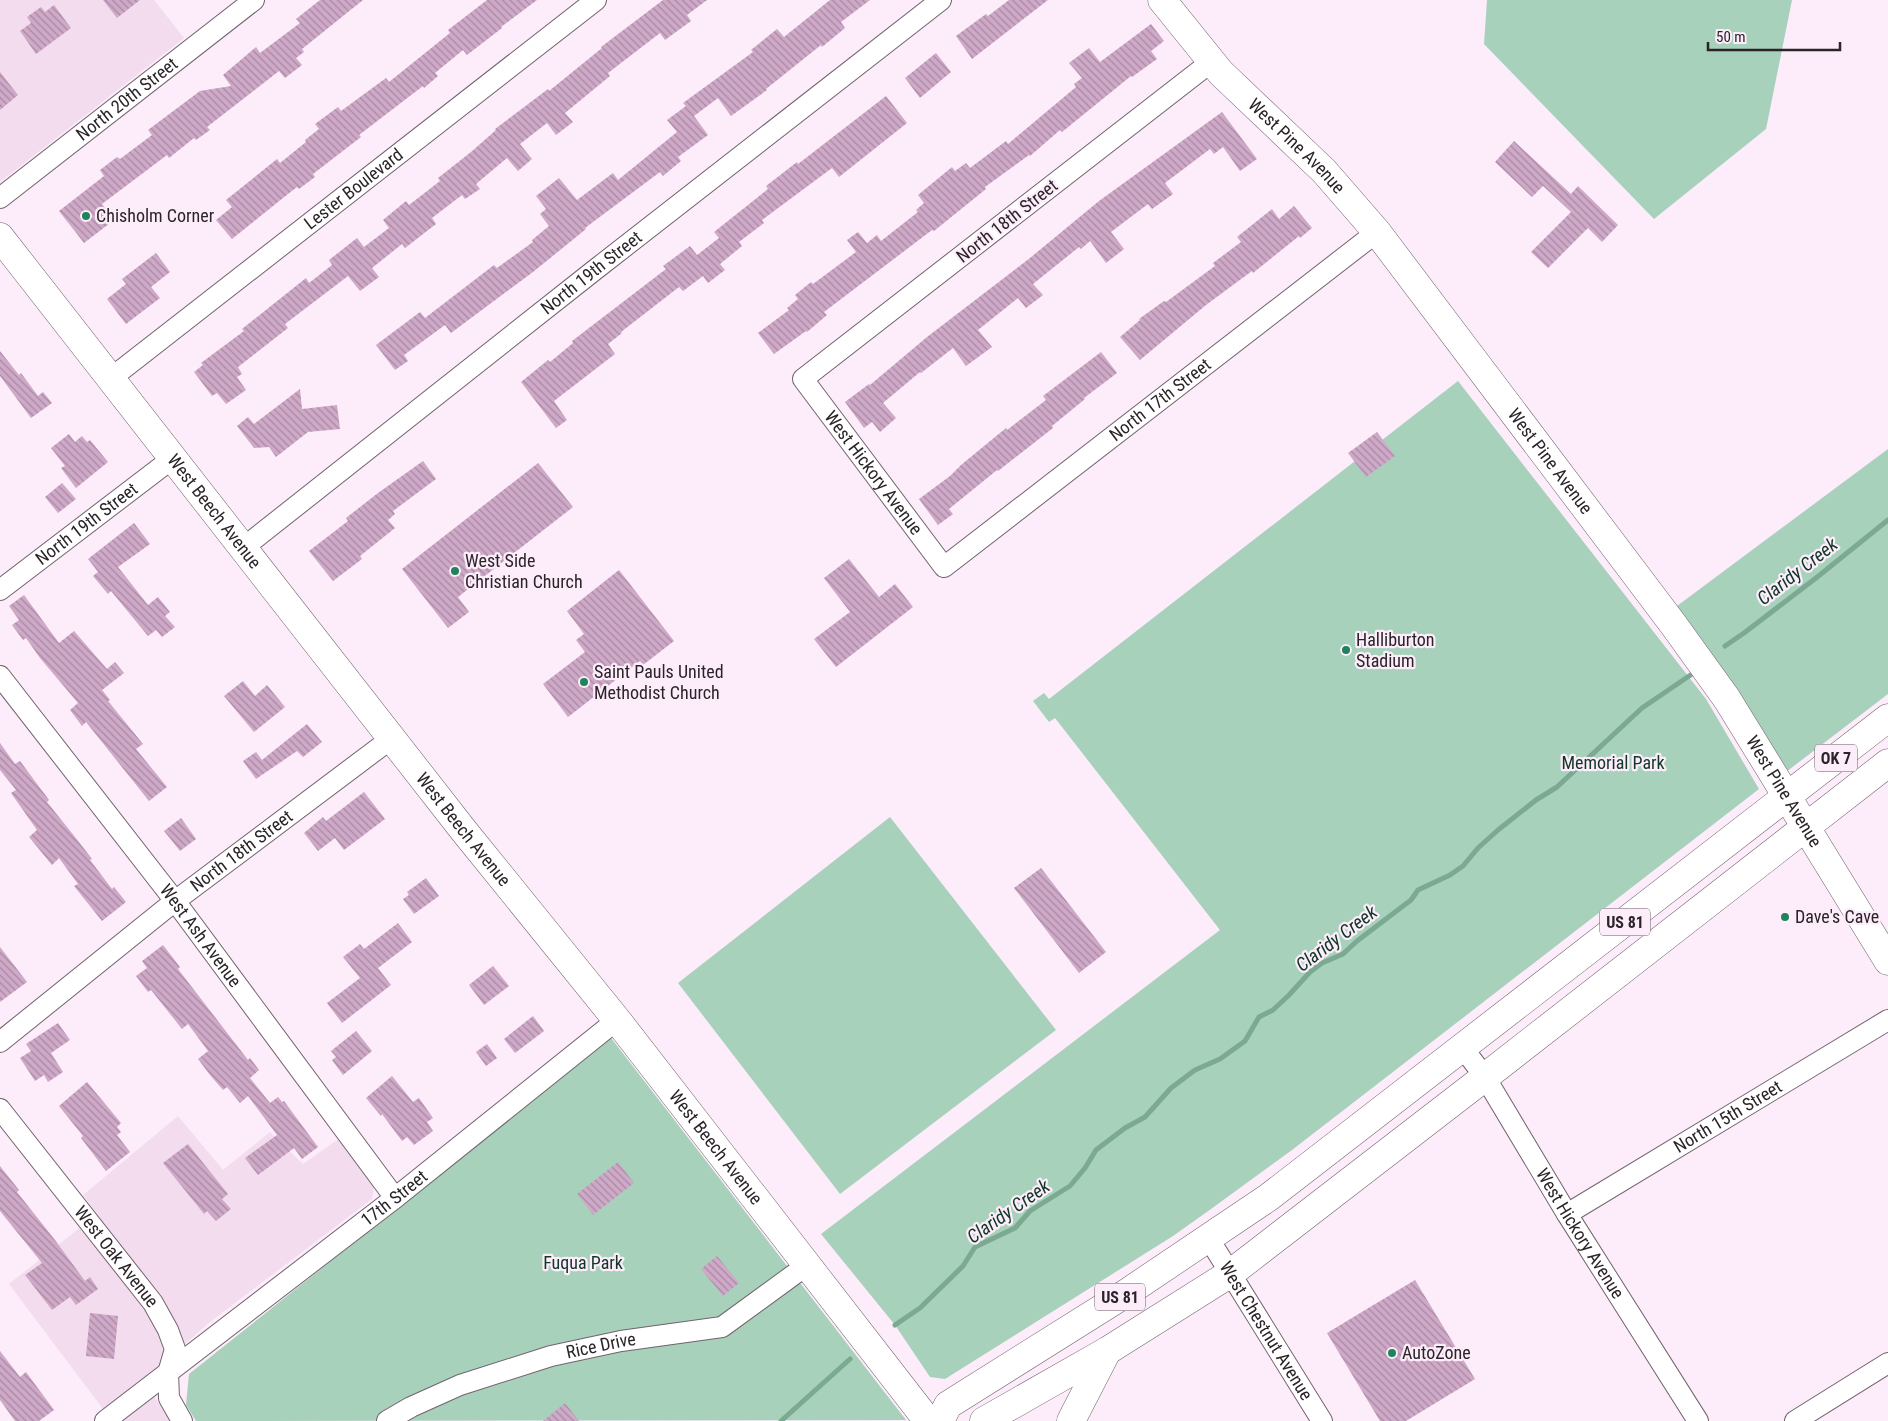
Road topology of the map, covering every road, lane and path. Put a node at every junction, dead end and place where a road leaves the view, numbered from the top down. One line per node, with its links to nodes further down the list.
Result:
1 (254, 0): 6 (street, North 20th Street)
2 (596, 0): 9 (street, Lester Boulevard)
3 (941, 0): 12 (street, North 19th Street)
4 (1162, 0): 5 (main road, West Pine Avenue)
5 (1211, 62): 7 (main road, West Pine Avenue); 10 (street, North 18th Street)
6 (0, 198)
7 (1377, 232): 13 (street, North 17th Street); 19 (main road, West Pine Avenue)
8 (0, 237): 9 (main road, West Beech Avenue)
9 (110, 379): 11 (main road, West Beech Avenue)
10 (804, 379): 13 (street, West Hickory Avenue)
11 (173, 458): 12 (main road, West Beech Avenue); 14 (street, North 19th Street)
12 (243, 548): 17 (main road, West Beech Avenue)
13 (944, 567)
14 (0, 590)
15 (0, 676): 21 (street, West Ash Avenue)
16 (1887, 719): 19 (main road, OK 7)
17 (392, 738): 21 (street, North 18th Street); 23 (main road, West Beech Avenue)
18 (1888, 763): 20 (main road, US 81)
19 (1787, 797): 20 (main road, West Pine Avenue); 26 (main road, US 81)
20 (1805, 827): 22 (main road, West Pine Avenue); 27 (main road, US 81)
21 (175, 901): 25 (street, North 18th Street); 29 (street, West Ash Avenue)
22 (1888, 961)
23 (617, 1020): 29 (street, 17th Street); 32 (main road, West Beech Avenue)
24 (1888, 1020): 30 (street, North 15th Street)
25 (0, 1042)
26 (1462, 1047): 27 (street, West Hickory Avenue); 31 (main road, US 81)
27 (1486, 1077): 30 (street, West Hickory Avenue); 33 (main road, US 81)
28 (0, 1109): 36 (street, West Oak Avenue)
29 (395, 1198): 36 (street, 17th Street)
30 (1567, 1214): 44 (street, West Hickory Avenue)
31 (1209, 1239): 33 (street, West Chestnut Avenue); 37 (main road, US 81)
32 (807, 1265): 37 (main road, West Beech Avenue); 40 (street, Rice Drive)
33 (1231, 1273): 34 (main road, US 81); 43 (street, West Chestnut Avenue)
34 (1107, 1351): 41 (main road, US 81); 42 (main road)
35 (1888, 1363): 45 (street)
36 (168, 1373): 38 (street); 39 (street, West Oak Avenue)
37 (938, 1416)
38 (105, 1421)
39 (182, 1421)
40 (387, 1421)
41 (984, 1421)
42 (1071, 1421)
43 (1322, 1421)
44 (1698, 1421)
45 (1795, 1421)

